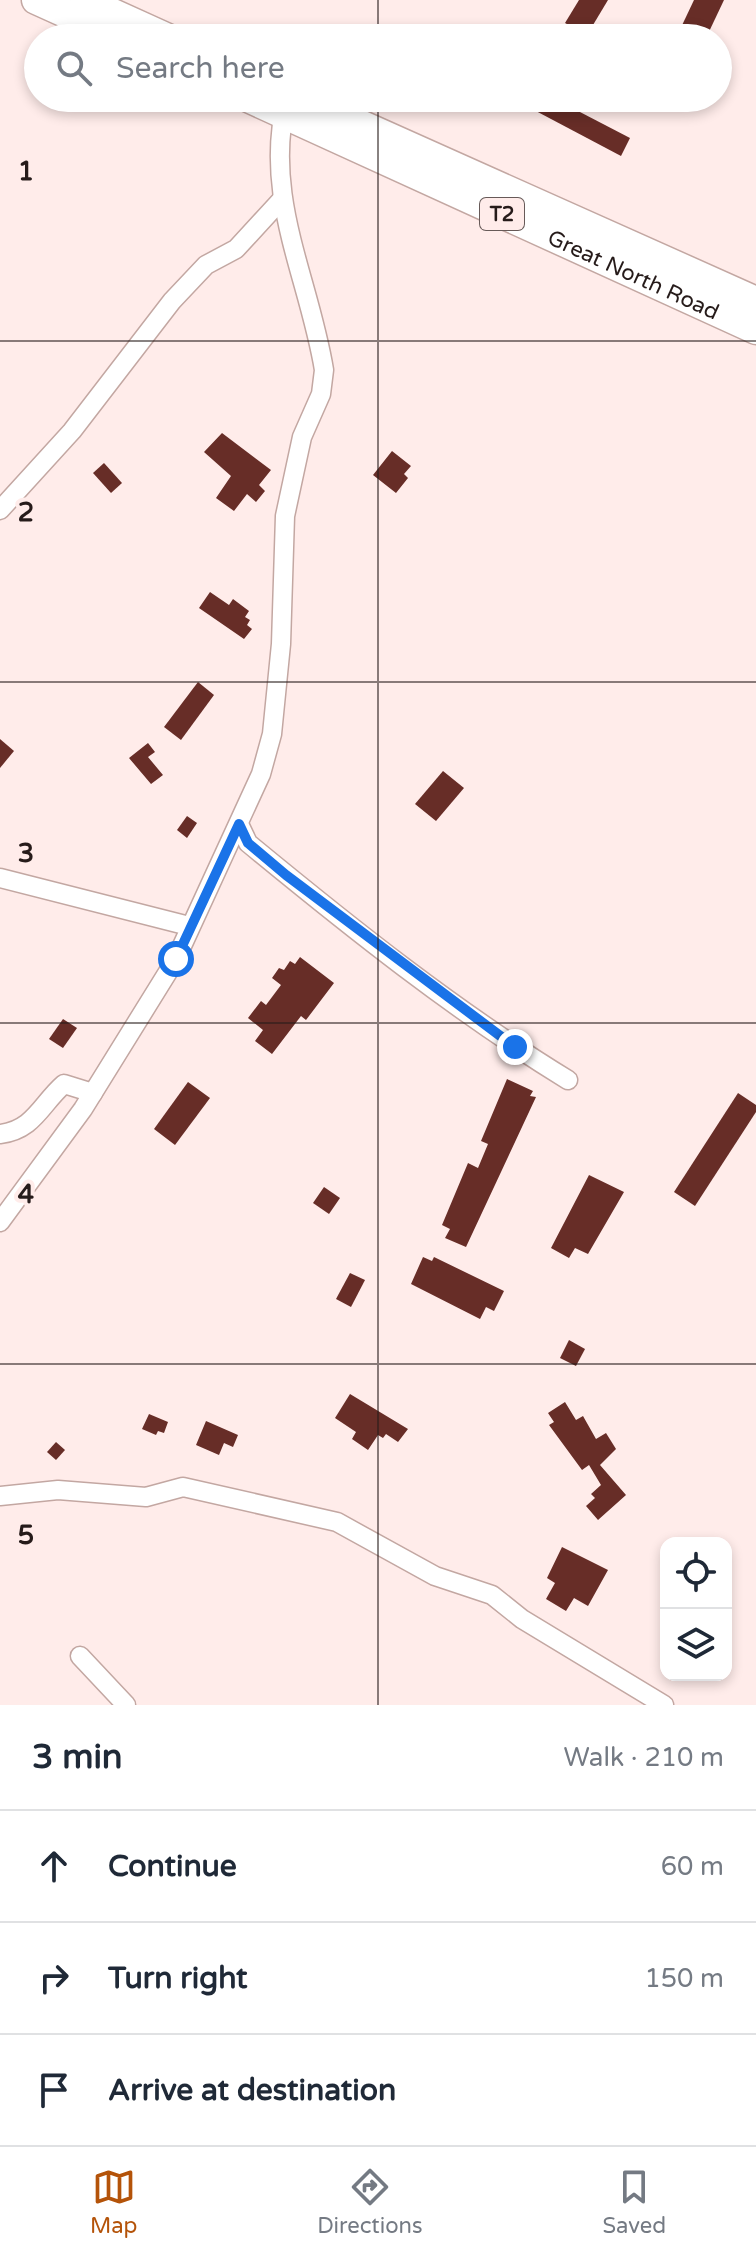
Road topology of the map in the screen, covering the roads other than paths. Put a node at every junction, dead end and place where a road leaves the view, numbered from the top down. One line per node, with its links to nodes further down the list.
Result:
1 (84, 0): 4 (highway)
2 (49, 3): 3 (highway)
3 (92, 24)
4 (137, 24)
5 (288, 112): 8 (street)
6 (308, 112): 10 (highway, Great North Road / T2)
7 (311, 112): 9 (highway, Great North Road / T2)
8 (282, 199): 11 (street); 12 (street)
9 (756, 301)
10 (756, 330)
11 (0, 510)
12 (239, 824): 14 (street); 15 (street)
13 (0, 878): 14 (street)
14 (189, 926): 16 (street)
15 (568, 1080)
16 (93, 1093): 17 (street); 18 (street)
17 (0, 1134)
18 (0, 1222)
19 (0, 1496): 22 (street)
20 (80, 1656): 21 (street)
21 (126, 1705)
22 (664, 1705)

